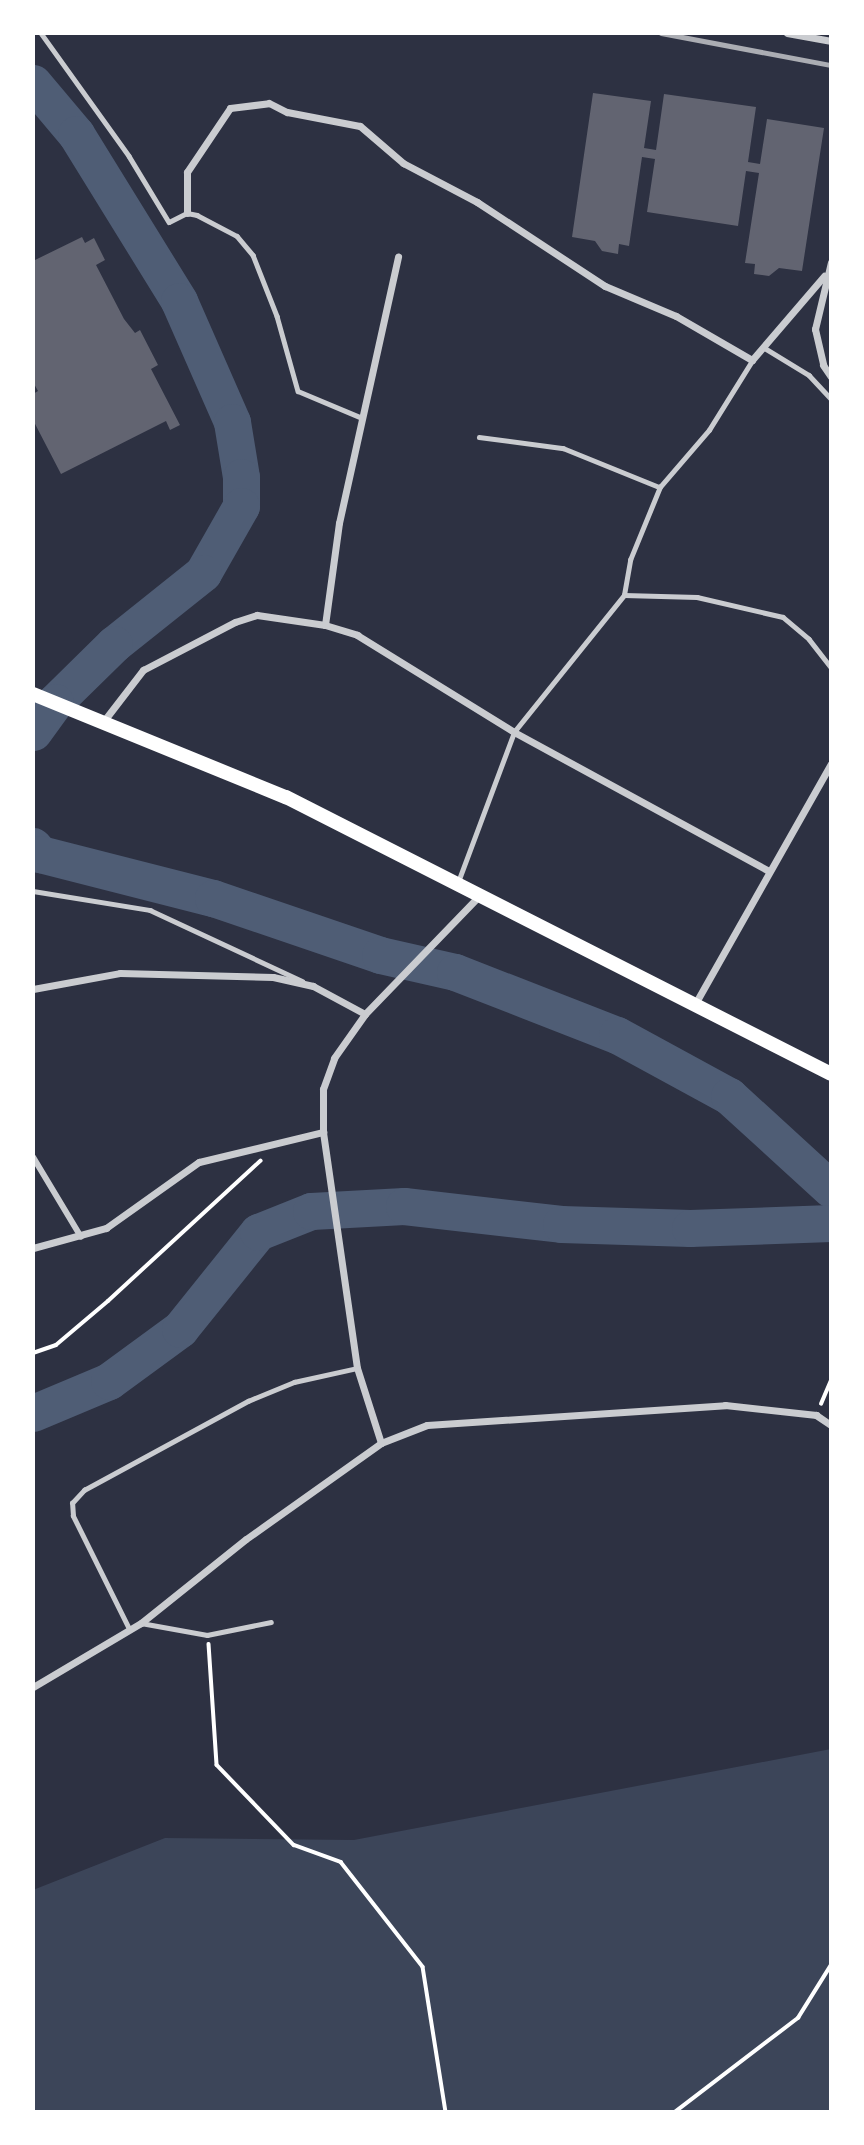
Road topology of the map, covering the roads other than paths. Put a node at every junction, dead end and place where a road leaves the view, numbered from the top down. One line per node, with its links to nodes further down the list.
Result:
1 (41, 33): 4 (lane)
2 (787, 33): 3 (street)
3 (831, 41)
4 (187, 213): 9 (street); 12 (lane)
5 (398, 256): 12 (street)
6 (831, 262): 7 (street)
7 (824, 276): 8 (street); 10 (street)
8 (762, 347): 9 (street); 11 (lane)
9 (752, 360): 14 (lane)
10 (831, 377)
11 (831, 399)
12 (360, 417): 16 (street)
13 (479, 437): 14 (lane)
14 (660, 487): 15 (lane)
15 (624, 595): 17 (lane); 20 (lane)
16 (325, 625): 19 (street); 20 (street)
17 (831, 667)
18 (33, 694): 19 (highway)
19 (99, 721): 23 (highway)
20 (514, 732): 22 (street); 23 (lane)
21 (831, 764): 22 (street)
22 (769, 871): 28 (street)
23 (457, 887): 25 (highway)
24 (33, 891): 26 (lane)
25 (478, 897): 28 (highway); 29 (street)
26 (313, 986): 27 (street); 29 (street)
27 (33, 989)
28 (694, 1005): 30 (highway)
29 (365, 1014): 31 (street)
30 (831, 1074)
31 (324, 1135): 33 (street); 35 (street)
32 (33, 1157): 33 (street)
33 (82, 1237): 34 (street)
34 (33, 1248)
35 (357, 1368): 37 (street); 40 (lane)
36 (831, 1425): 37 (street)
37 (381, 1443): 39 (street)
38 (271, 1622): 39 (lane)
39 (141, 1623): 40 (street)
40 (130, 1630): 41 (street)
41 (33, 1687)

